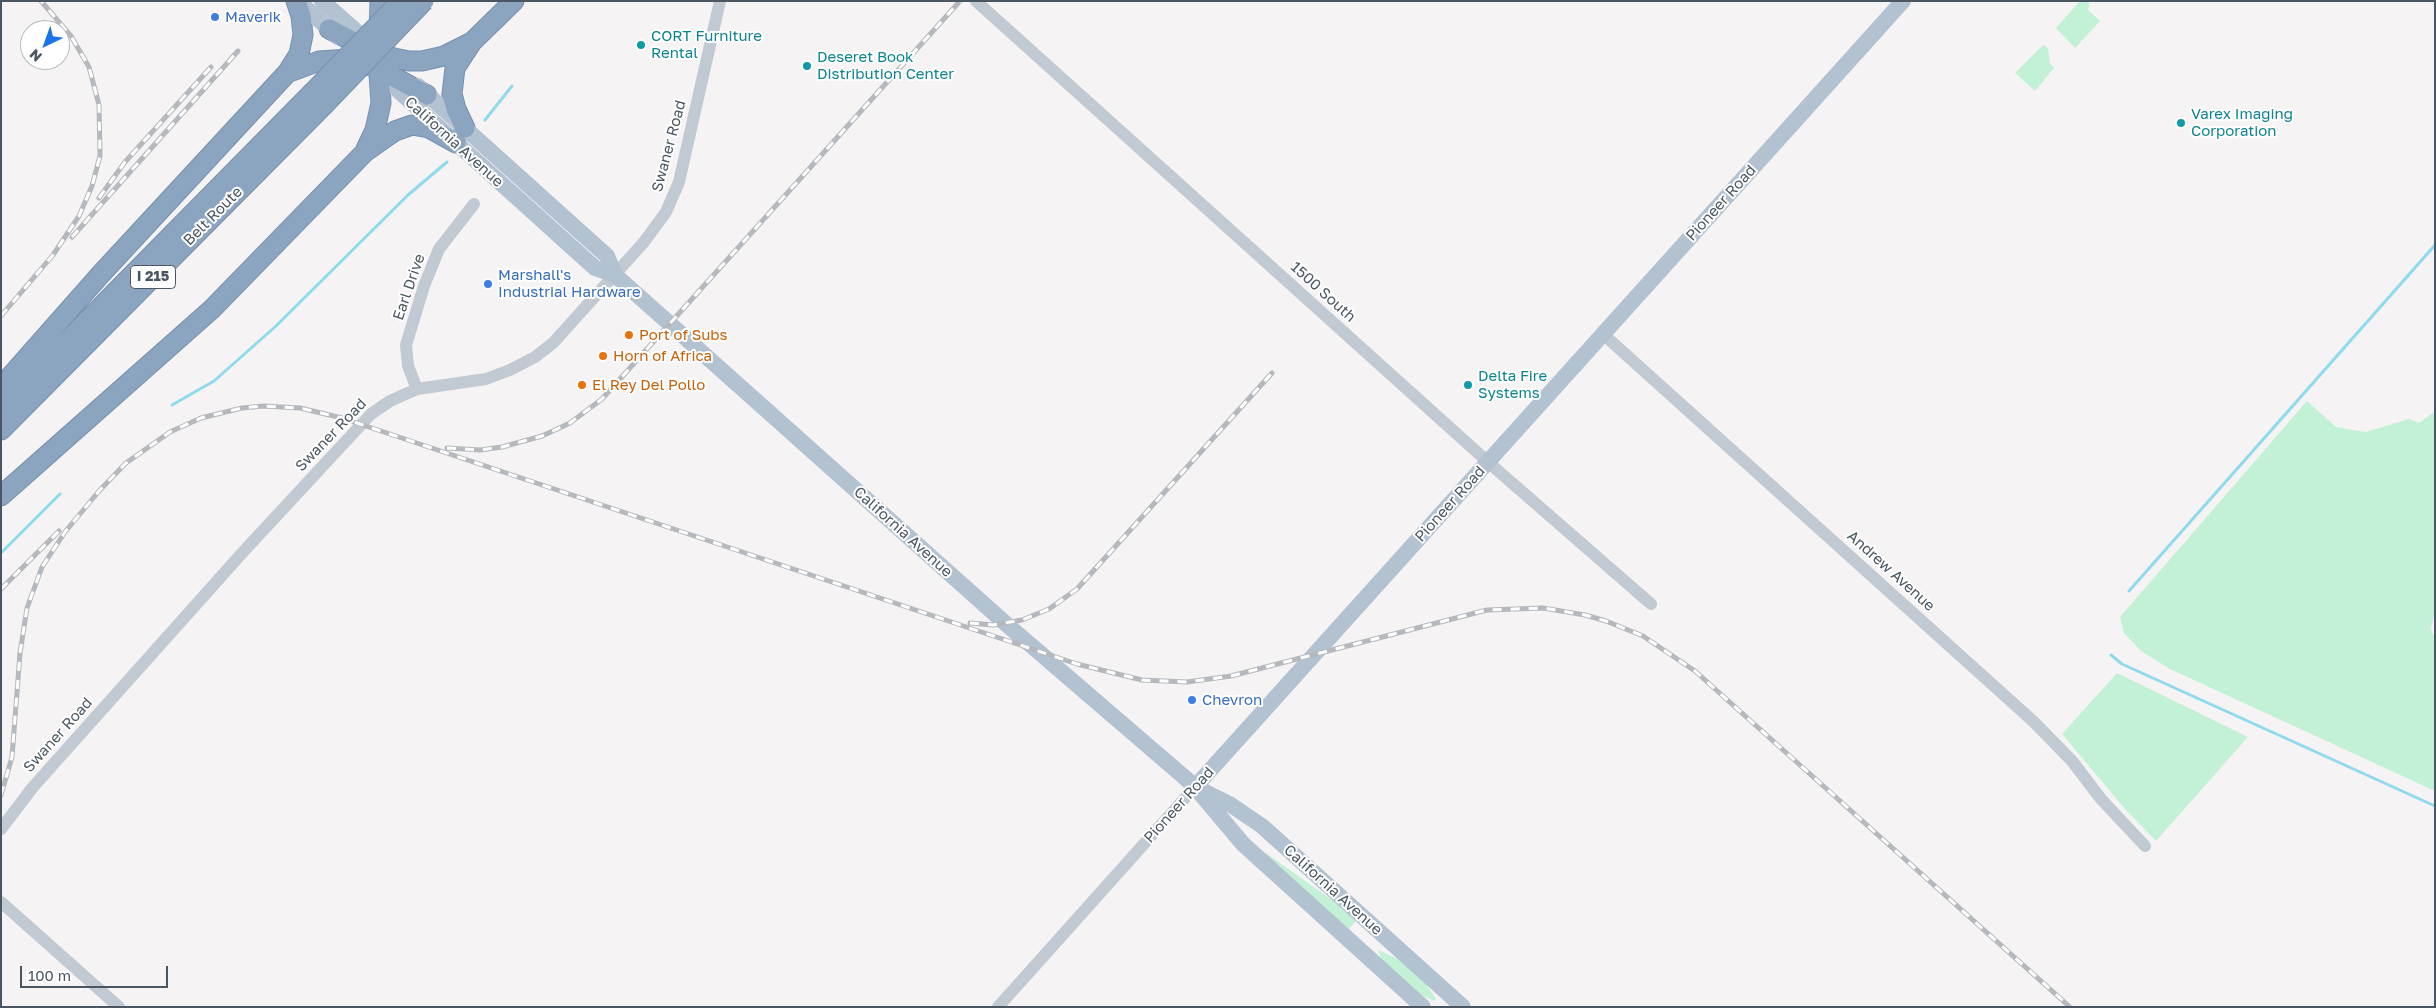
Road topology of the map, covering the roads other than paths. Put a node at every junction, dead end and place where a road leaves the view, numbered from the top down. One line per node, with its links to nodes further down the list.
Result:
1 (297, 1): 10 (main road); 14 (highway)
2 (322, 1): 11 (main road)
3 (380, 1): 13 (highway)
4 (401, 1): 16 (highway, Belt Route / I 215, bridge)
5 (424, 1): 16 (highway, Belt Route / I 215, bridge)
6 (514, 1): 12 (highway)
7 (720, 1): 20 (street, Swaner Road)
8 (976, 1): 26 (street, 1500 South)
9 (1903, 1): 21 (main road, Pioneer Road)
10 (329, 30): 13 (highway)
11 (355, 30): 13 (highway)
12 (472, 42): 13 (highway); 17 (highway)
13 (380, 68): 14 (highway); 15 (highway); 17 (main road, California Avenue); 18 (highway)
14 (287, 73): 22 (highway)
15 (427, 94): 17 (main road, California Avenue)
16 (318, 98): 24 (highway, Belt Route / I 215); 25 (highway, Belt Route / I 215)
17 (460, 136): 18 (highway); 20 (main road, California Avenue)
18 (365, 152): 27 (highway)
19 (474, 204): 23 (street, Earl Drive)
20 (615, 275): 23 (street, Swaner Road); 29 (main road, California Avenue)
21 (1603, 334): 26 (main road, Pioneer Road); 31 (street, Andrew Avenue)
22 (1, 387)
23 (417, 389): 30 (street, Swaner Road)
24 (1, 408)
25 (1, 430)
26 (1488, 462): 28 (street, 1500 South); 29 (main road, Pioneer Road)
27 (1, 496)
28 (1651, 604)
29 (1194, 786): 33 (main road, California Avenue); 34 (main road, California Avenue); 37 (street, Pioneer Road)
30 (1, 829)
31 (2145, 846)
32 (1, 902): 36 (street)
33 (1381, 934): 34 (main road); 35 (main road, California Avenue)
34 (1363, 953): 38 (main road, California Avenue)
35 (1459, 1006)
36 (119, 1007)
37 (998, 1007)
38 (1423, 1007)

